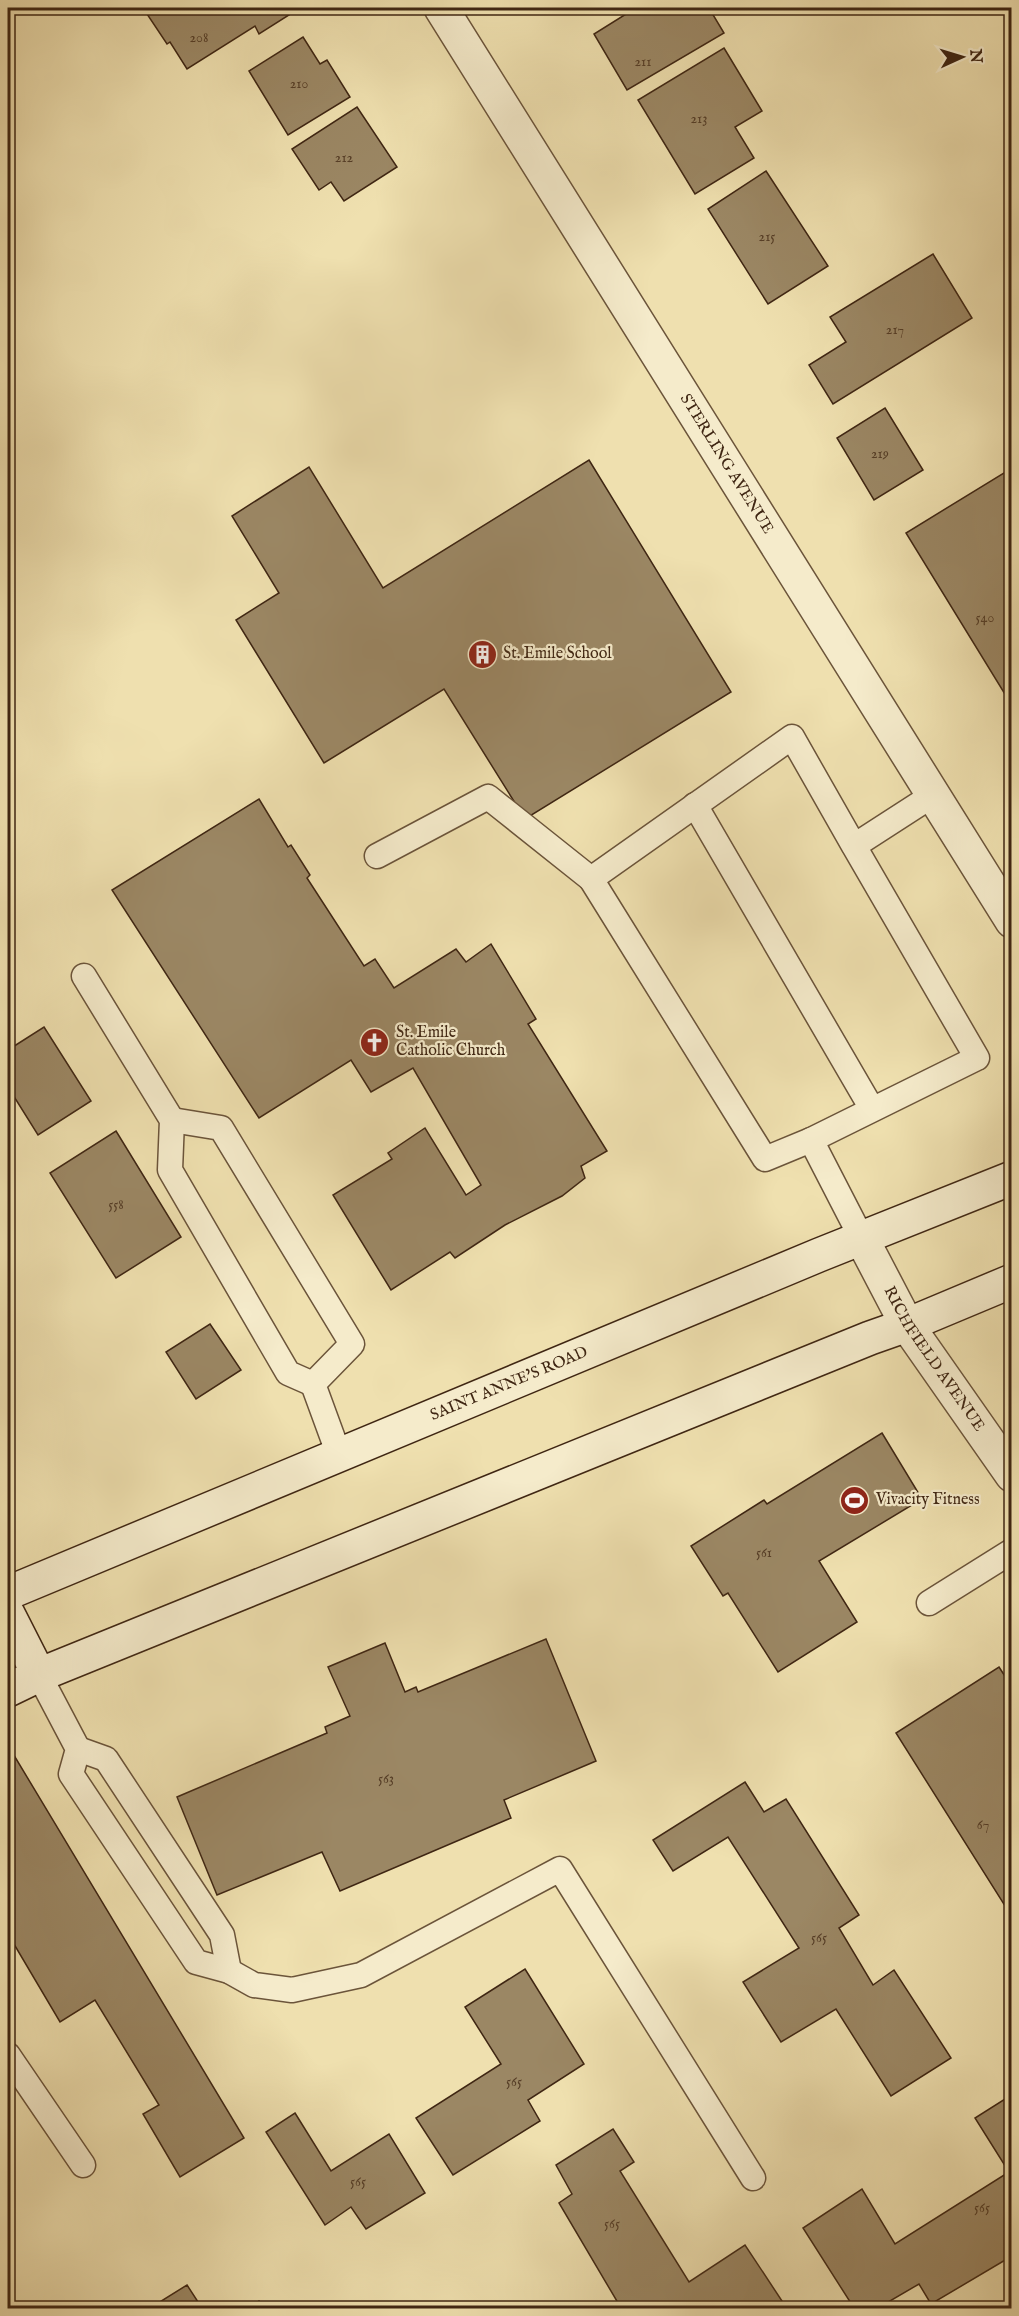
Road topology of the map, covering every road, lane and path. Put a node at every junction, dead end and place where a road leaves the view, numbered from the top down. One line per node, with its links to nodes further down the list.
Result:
1 (441, 8): 2 (main road, STERLING AVENUE)
2 (933, 795): 4 (lane); 7 (main road, STERLING AVENUE)
3 (695, 805): 4 (lane); 6 (lane); 9 (lane)
4 (854, 846): 9 (lane)
5 (377, 856): 6 (lane)
6 (591, 879): 11 (lane)
7 (1011, 921)
8 (84, 976): 10 (lane)
9 (872, 1109): 11 (lane)
10 (172, 1120): 16 (lane); 16 (lane)
11 (811, 1140): 13 (lane)
12 (1011, 1178): 13 (main road, SAINT ANNE'S ROAD)
13 (862, 1239): 15 (main road, RICHFIELD AVENUE); 17 (main road, SAINT ANNE'S ROAD)
14 (1011, 1281): 15 (main road)
15 (907, 1325): 18 (main road, RICHFIELD AVENUE); 23 (main road)
16 (314, 1384): 17 (lane)
17 (339, 1455): 20 (main road, SAINT ANNE'S ROAD)
18 (1011, 1475)
19 (1011, 1551): 21 (lane)
20 (8, 1593)
21 (929, 1604)
22 (8, 1614): 23 (main road)
23 (39, 1675): 24 (main road); 25 (lane)
24 (8, 1690)
25 (78, 1749): 26 (lane); 26 (lane)
26 (229, 1971): 29 (lane)
27 (8, 2055): 28 (lane)
28 (83, 2165)
29 (753, 2178)

